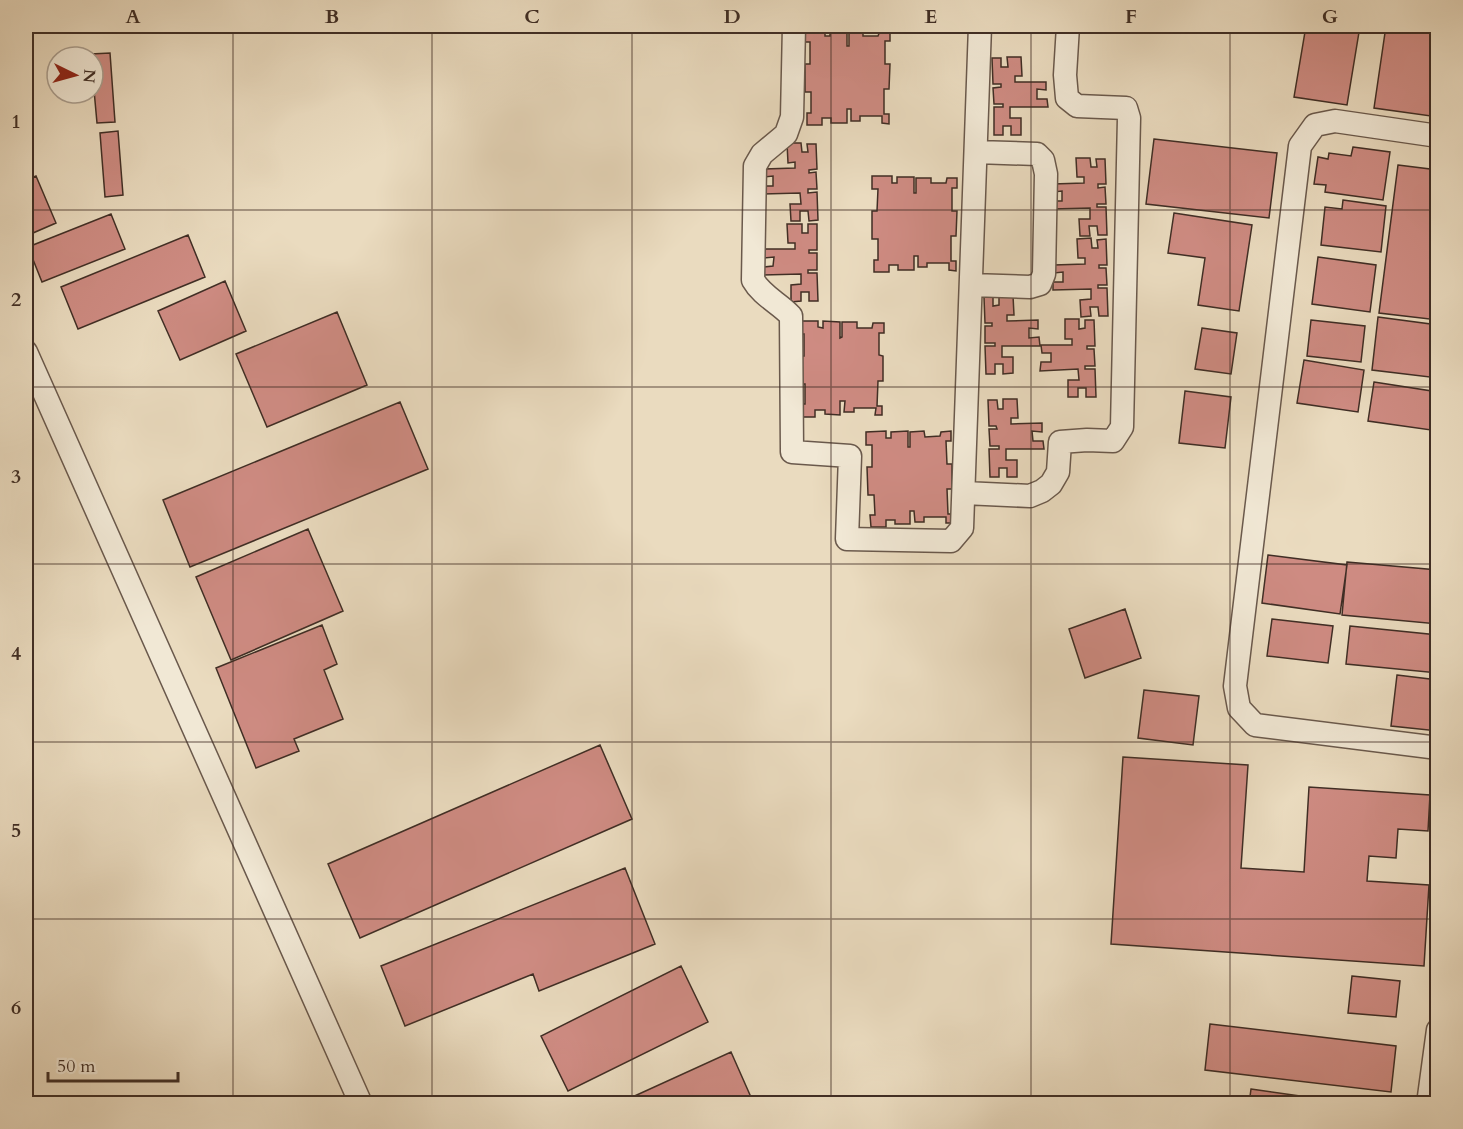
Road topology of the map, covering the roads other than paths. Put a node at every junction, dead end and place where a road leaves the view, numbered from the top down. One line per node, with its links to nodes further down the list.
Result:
1 (794, 26): 8 (street)
2 (980, 26): 5 (street)
3 (1068, 26): 8 (street)
4 (1437, 136): 9 (street)
5 (976, 152): 6 (street); 6 (street)
6 (971, 285): 8 (street)
7 (26, 352): 11 (street)
8 (964, 493)
9 (1437, 748)
10 (1437, 1030): 12 (street)
11 (362, 1104)
12 (1428, 1104)

